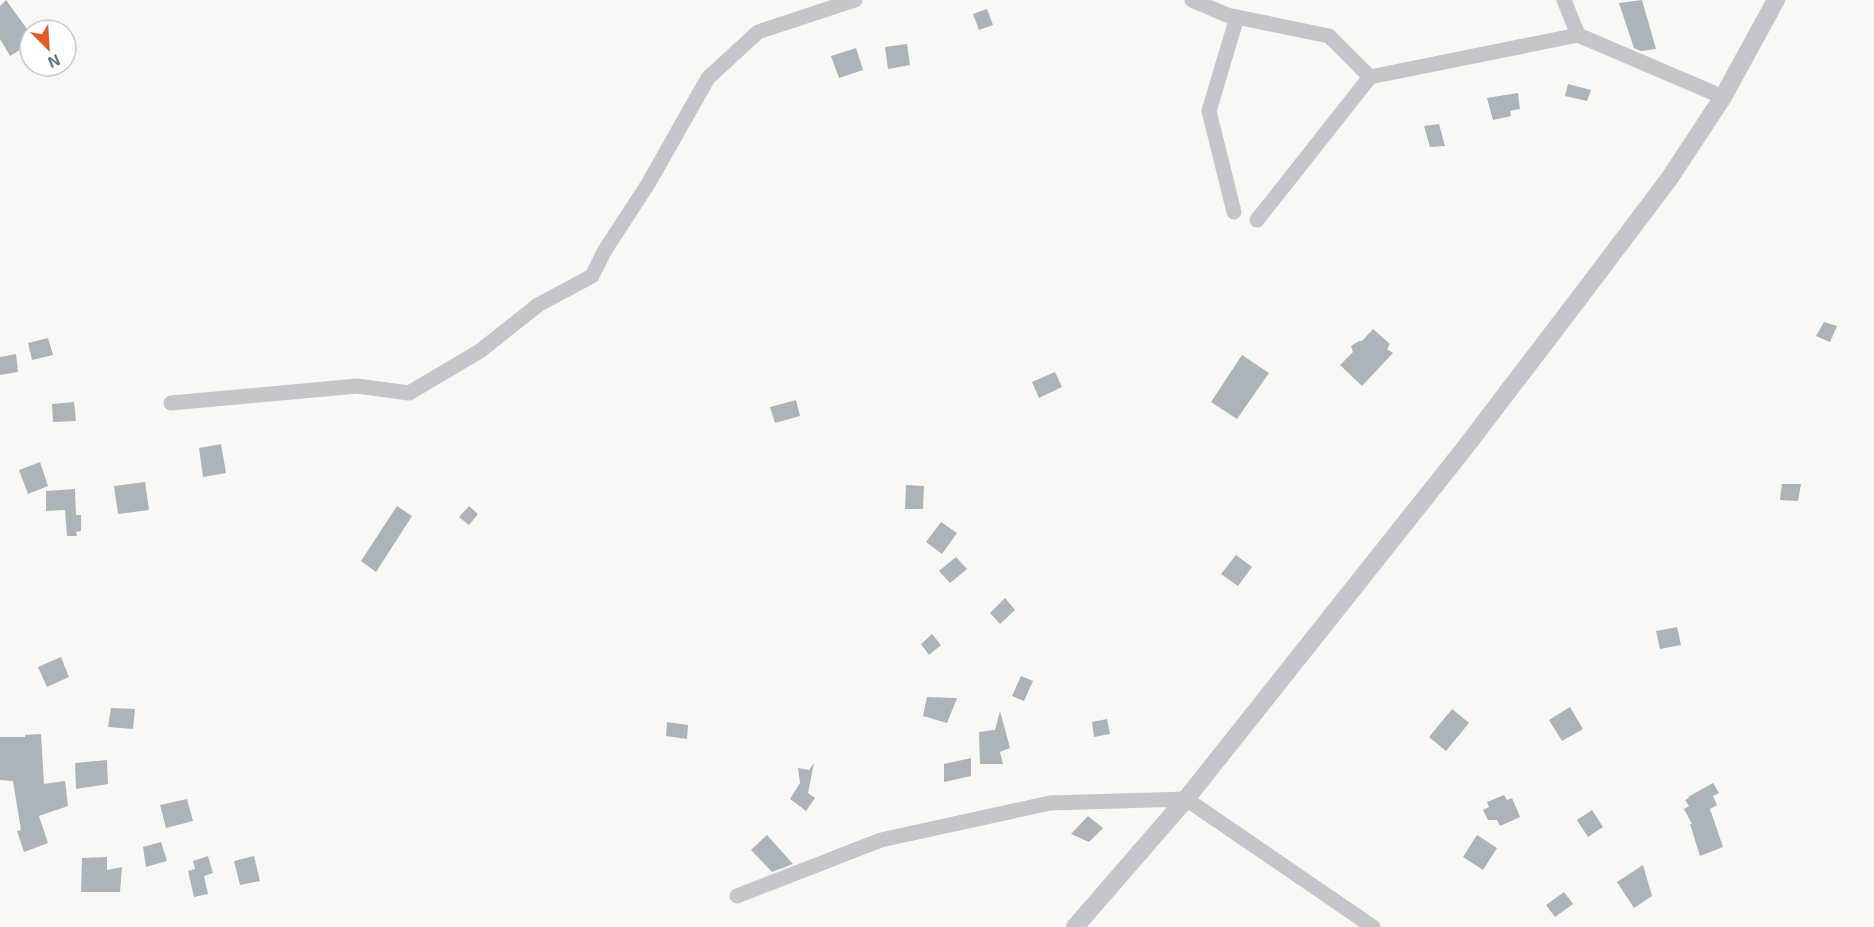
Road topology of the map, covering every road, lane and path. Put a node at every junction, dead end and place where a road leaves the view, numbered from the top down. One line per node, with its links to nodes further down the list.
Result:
1 (855, 0): 11 (street)
2 (1192, 0): 5 (street)
3 (1564, 0): 6 (street)
4 (1776, 0): 8 (street)
5 (1237, 17): 7 (street); 9 (street)
6 (1578, 35): 7 (street); 8 (street)
7 (1370, 78): 10 (street)
8 (1723, 97): 12 (street)
9 (1234, 212)
10 (1257, 220)
11 (171, 404)
12 (1186, 800): 13 (street); 14 (street); 15 (street)
13 (737, 896)
14 (1075, 927)
15 (1373, 927)

